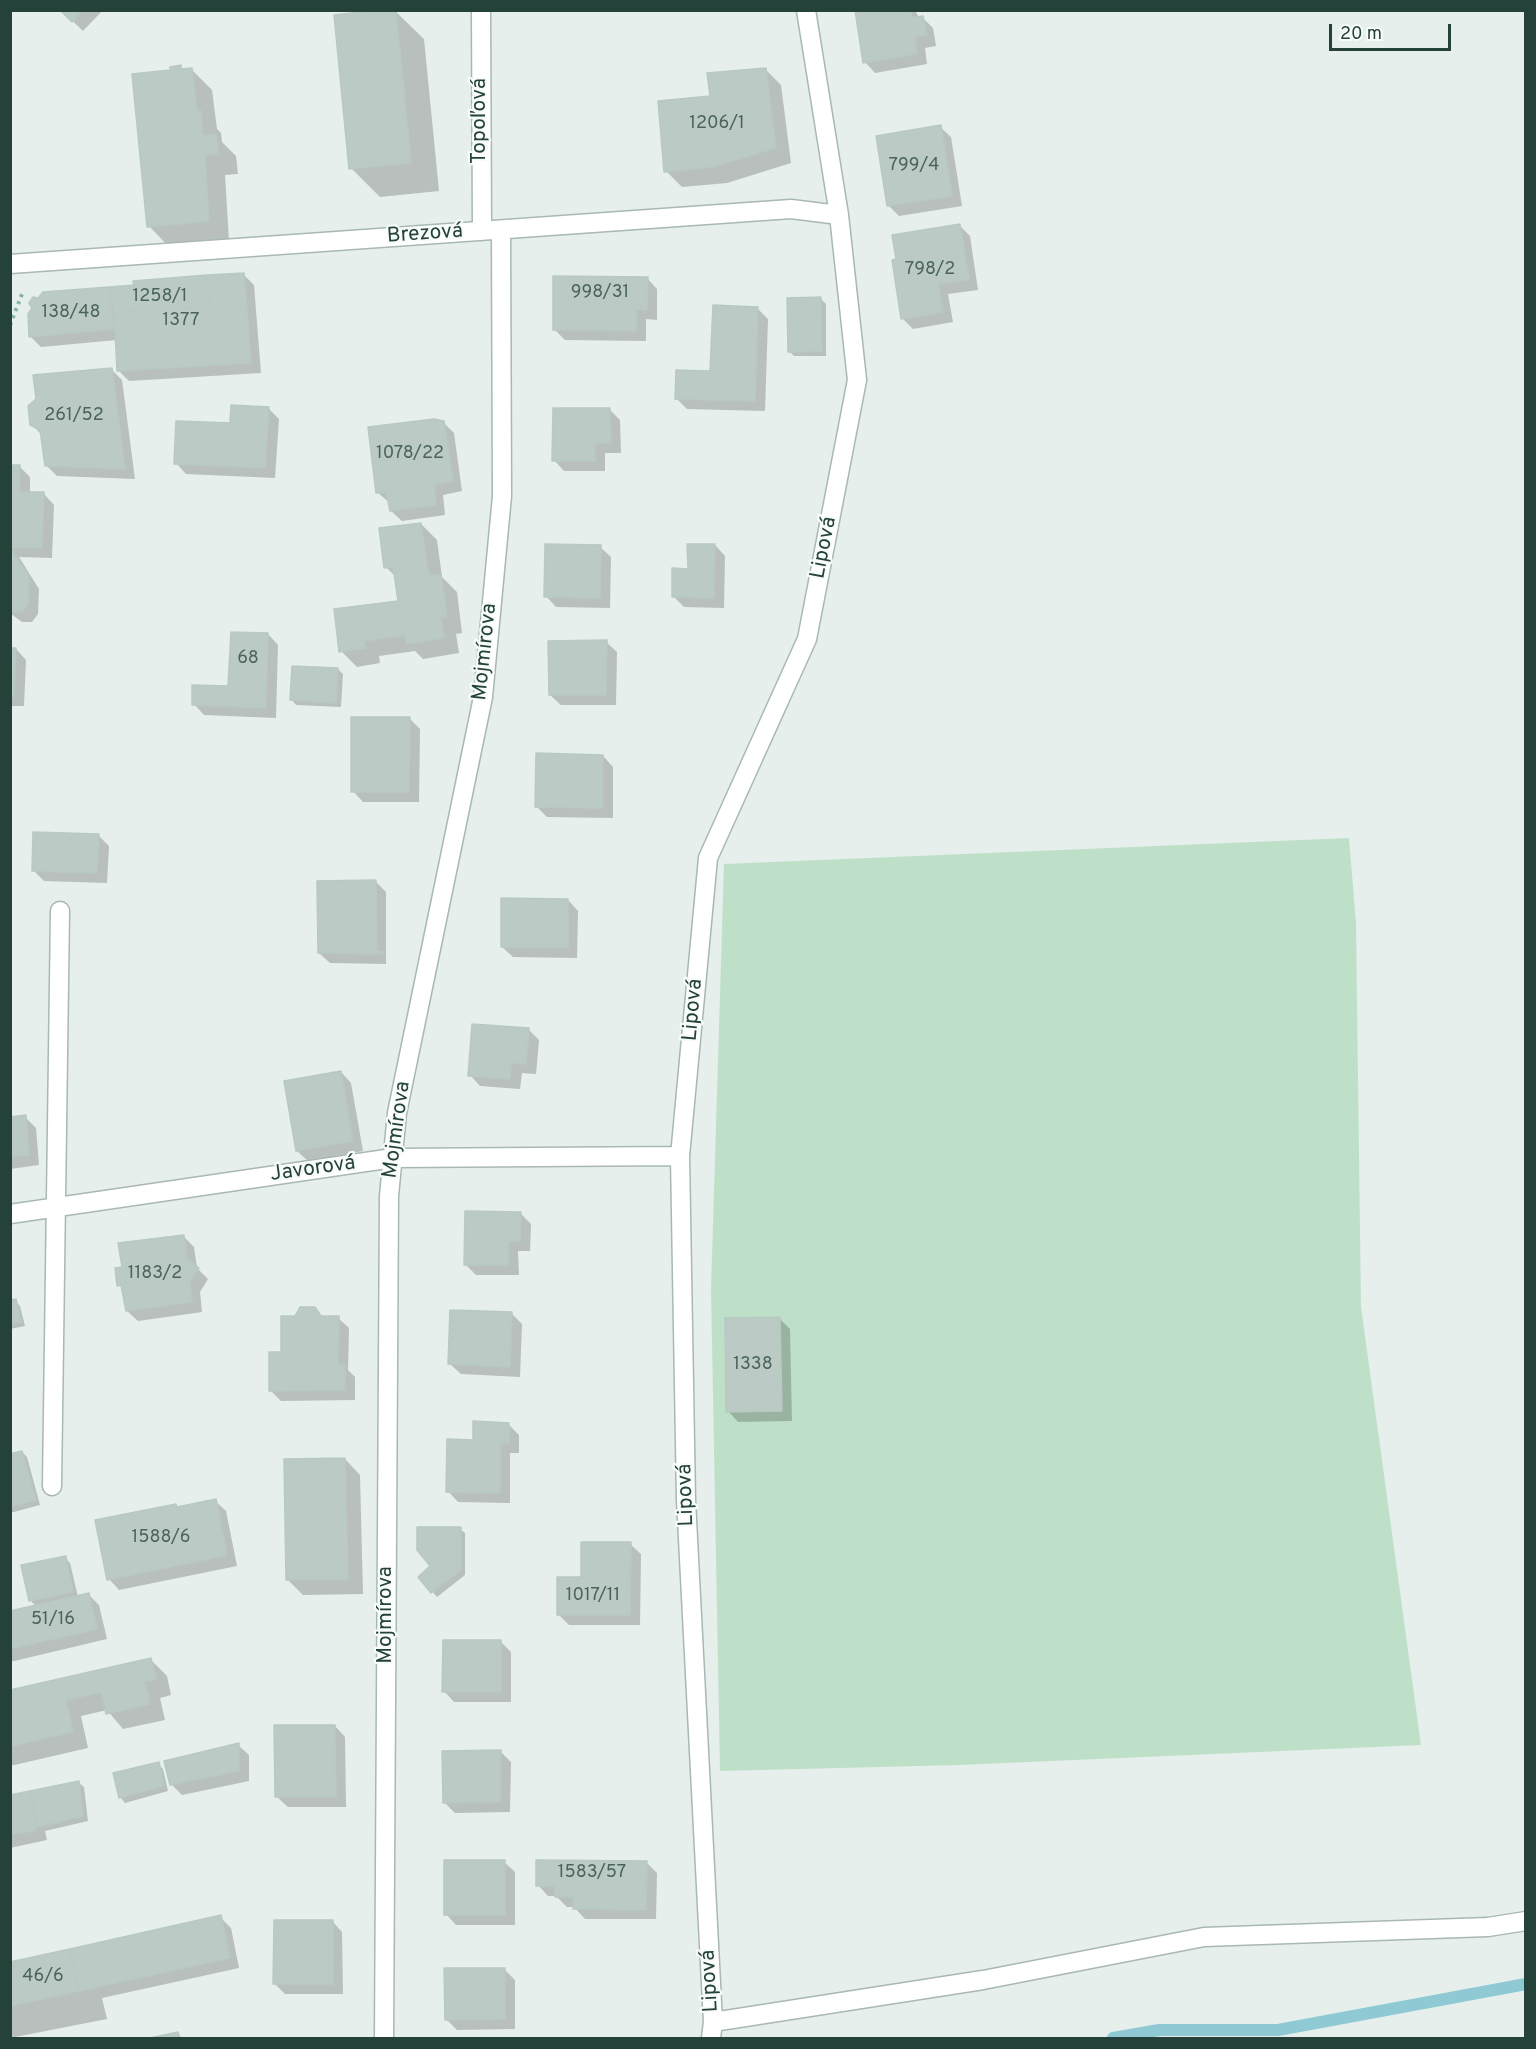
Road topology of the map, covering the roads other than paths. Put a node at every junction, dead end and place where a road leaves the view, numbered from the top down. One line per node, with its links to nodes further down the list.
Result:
1 (481, 10): 5 (street, Topoľová)
2 (806, 10): 3 (street, Lipová)
3 (838, 215): 4 (street, Brezová); 8 (street, Lipová)
4 (501, 230): 5 (street, Brezová); 9 (street, Mojmírova)
5 (482, 231): 6 (street, Brezová)
6 (10, 264)
7 (60, 911): 10 (street)
8 (680, 1156): 9 (street, Javorová); 14 (street, Lipová)
9 (393, 1158): 10 (street, Javorová); 15 (street, Mojmírova)
10 (56, 1207): 11 (street, Javorová); 12 (street)
11 (10, 1214)
12 (52, 1486)
13 (1526, 1921): 14 (street)
14 (712, 2030)
15 (384, 2038)

